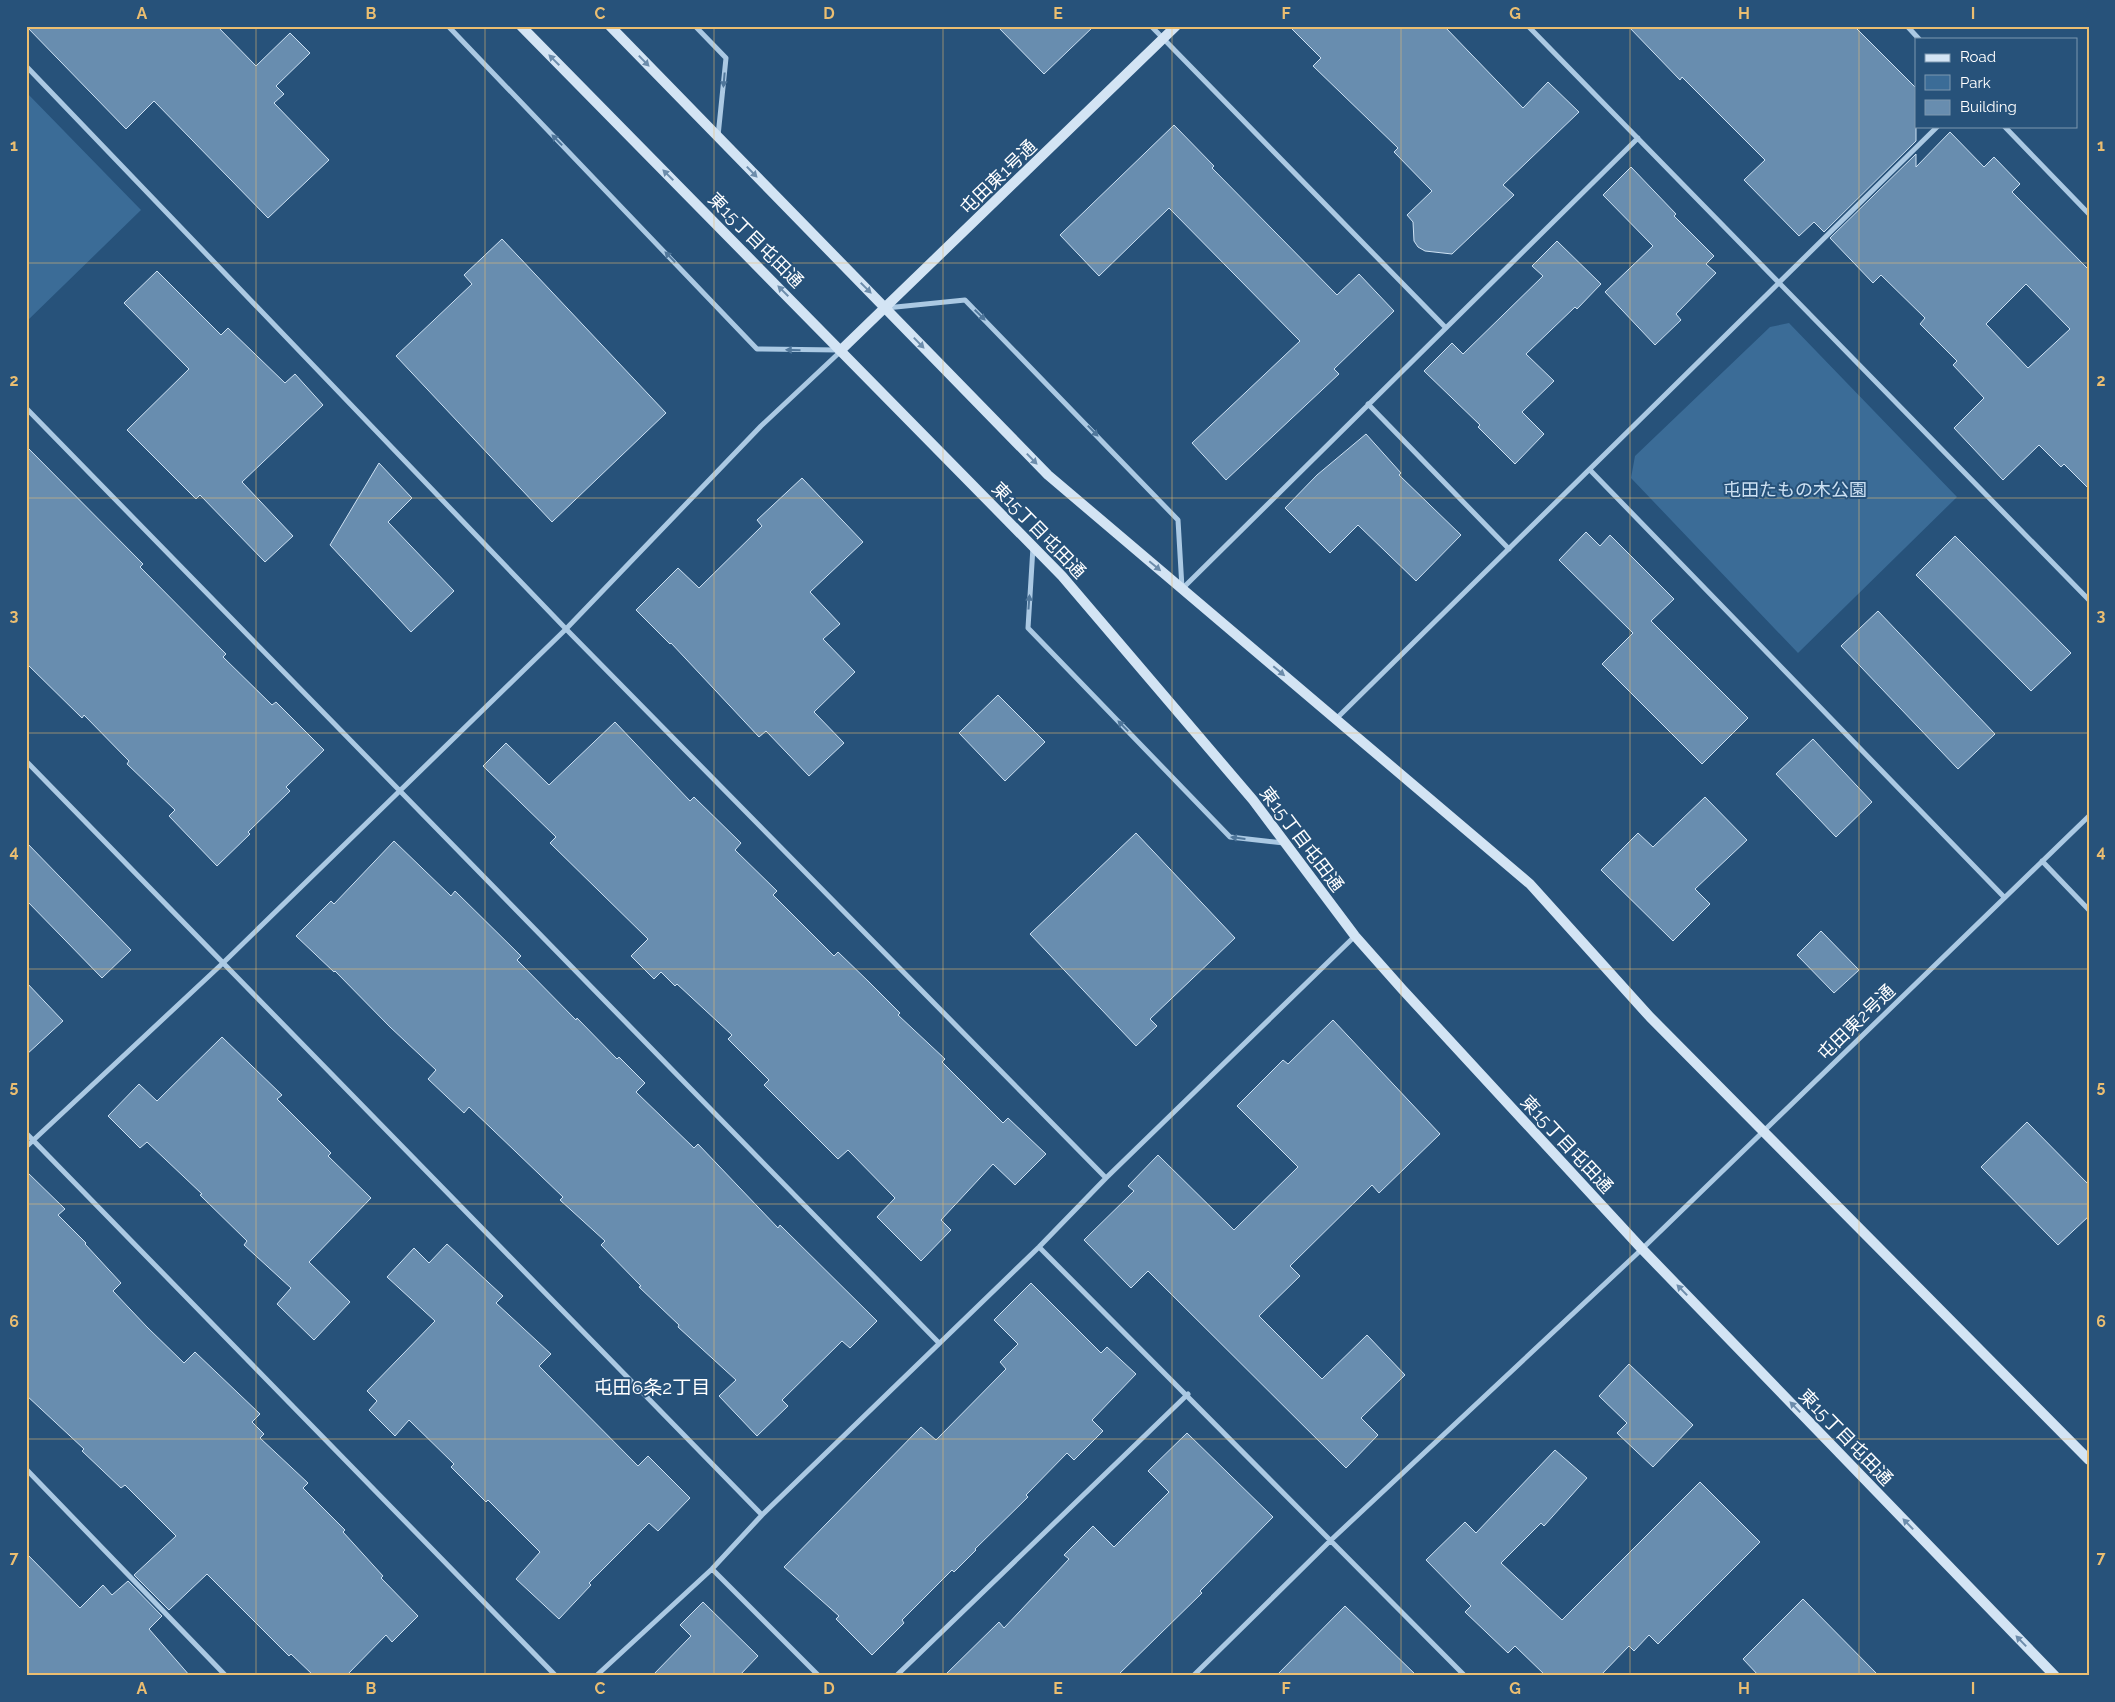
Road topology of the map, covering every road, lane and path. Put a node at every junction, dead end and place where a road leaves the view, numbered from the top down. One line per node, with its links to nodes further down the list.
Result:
1 (448, 26): 20 (street, one-way to 1)
2 (521, 26): 20 (street, 東15丁目屯田通, one-way to 2)
3 (610, 26): 14 (street, one-way to 14)
4 (695, 26): 14 (street, one-way to 14)
5 (1150, 26): 10 (street)
6 (1176, 26): 10 (street, 屯田東1号通)
7 (1528, 26): 15 (street)
8 (1906, 26): 9 (street)
9 (1918, 38)
10 (1163, 39): 18 (street, 屯田東1号通); 19 (street)
11 (26, 66): 28 (street)
12 (1936, 128): 17 (street)
13 (2006, 128): 16 (street)
14 (718, 137): 18 (street, one-way to 18)
15 (1638, 138): 17 (street); 19 (street)
16 (2089, 214)
17 (1779, 283): 23 (street); 27 (street)
18 (885, 308): 20 (street, 屯田東1号通); 26 (street, one-way to 26); 26 (street, one-way to 26)
19 (1446, 328): 21 (street)
20 (841, 350): 24 (street, 東15丁目屯田通); 28 (street)
21 (1368, 404): 25 (street); 26 (street)
22 (26, 408): 31 (street)
23 (1590, 470): 25 (street); 35 (street)
24 (1033, 546): 33 (street, 東15丁目屯田通); 33 (street, one-way to 24)
25 (1509, 549): 29 (street)
26 (1182, 589): 29 (street, one-way to 29)
27 (2089, 600)
28 (566, 629): 31 (street); 43 (street)
29 (1336, 719): 39 (street)
30 (26, 761): 38 (street)
31 (400, 791): 38 (street); 46 (street)
32 (2089, 816): 34 (street, 屯田東2号通)
33 (1286, 843): 37 (street, 東15丁目屯田通)
34 (2042, 861): 35 (street, 屯田東2号通); 36 (street)
35 (2004, 897): 39 (street, 屯田東2号通)
36 (2089, 910)
37 (1355, 936): 43 (street); 45 (street, 東15丁目屯田通)
38 (223, 963): 41 (street); 50 (street)
39 (1763, 1132): 45 (street, 屯田東2号通); 48 (street)
40 (26, 1133): 41 (street)
41 (33, 1140): 42 (street); 54 (street)
42 (26, 1147)
43 (1106, 1178): 44 (street)
44 (1039, 1247): 46 (street); 47 (street)
45 (1642, 1249): 51 (street, 屯田東2号通); 60 (street, 東15丁目屯田通, one-way to 45)
46 (939, 1343): 50 (street)
47 (1188, 1394): 51 (street); 57 (street)
48 (2089, 1460)
49 (26, 1469): 53 (street)
50 (762, 1515): 52 (street)
51 (1330, 1541): 58 (street, 屯田東2号通); 59 (street)
52 (712, 1568): 55 (street); 56 (street)
53 (226, 1676)
54 (556, 1676)
55 (596, 1676)
56 (819, 1676)
57 (896, 1676)
58 (1192, 1676)
59 (1465, 1676)
60 (2054, 1676)

